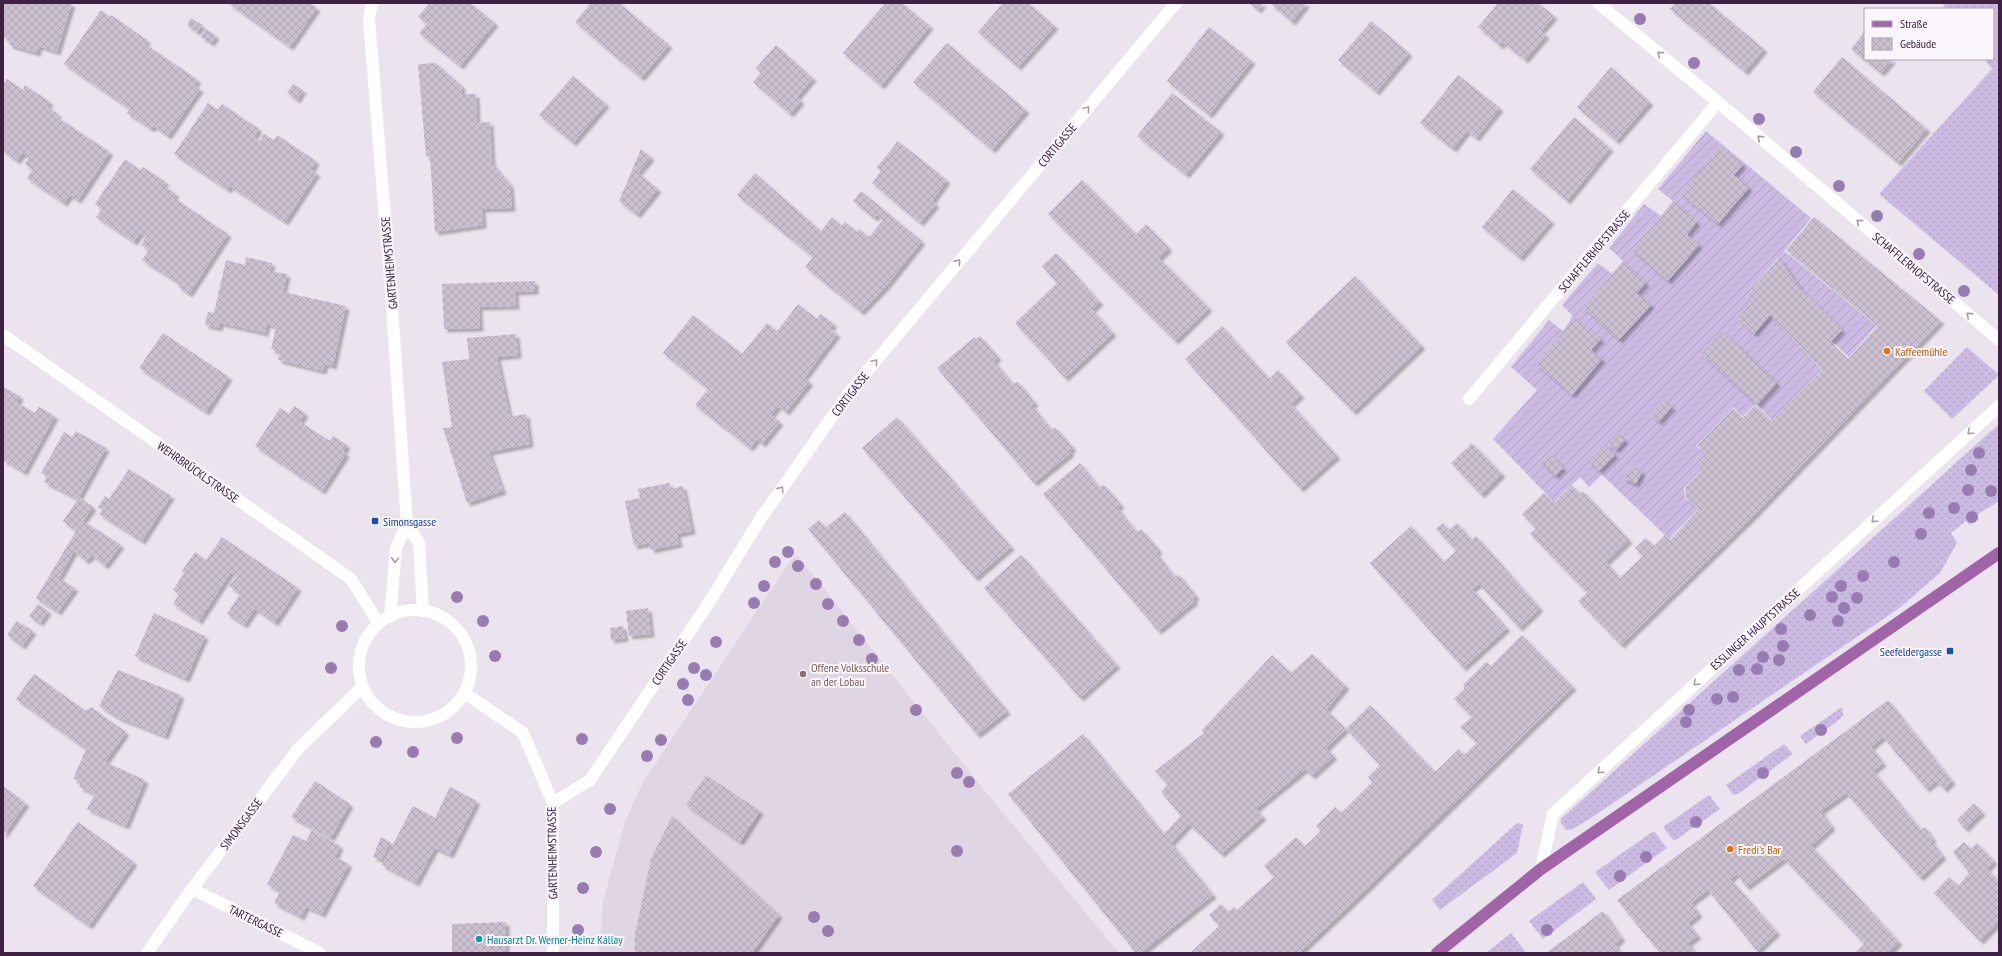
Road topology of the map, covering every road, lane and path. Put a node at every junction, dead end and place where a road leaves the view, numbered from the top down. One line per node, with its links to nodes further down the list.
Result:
1 (372, 3): 9 (street, GARTENHEIMSTRASSE)
2 (1176, 3): 16 (street, CORTIGASSE, one-way to 2)
3 (1598, 3): 4 (street, SCHAFFLERHOFSTRASSE, one-way to 3)
4 (1718, 102): 6 (street, SCHAFFLERHOFSTRASSE, one-way to 4); 7 (street, SCHAFFLERHOFSTRASSE)
5 (3, 335): 13 (street, WEHRBRÜCKLSTRASSE)
6 (1999, 340)
7 (1469, 399)
8 (1999, 406): 17 (street, ESSLINGER HAUPTSTRASSE, one-way to 17)
9 (407, 524): 11 (street, GARTENHEIMSTRASSE); 12 (street, GARTENHEIMSTRASSE, one-way to 12)
10 (1999, 553): 17 (main road)
11 (423, 611): 12 (street); 15 (street)
12 (390, 617): 13 (street)
13 (378, 622): 14 (street)
14 (362, 687): 15 (street); 18 (street, SIMONSGASSE)
15 (466, 693): 16 (street, GARTENHEIMSTRASSE)
16 (553, 803): 21 (street, GARTENHEIMSTRASSE)
17 (1541, 869): 22 (main road)
18 (192, 889): 19 (street, SIMONSGASSE); 20 (street, TARTERGASSE)
19 (146, 953)
20 (320, 953)
21 (553, 953)
22 (1437, 953)

